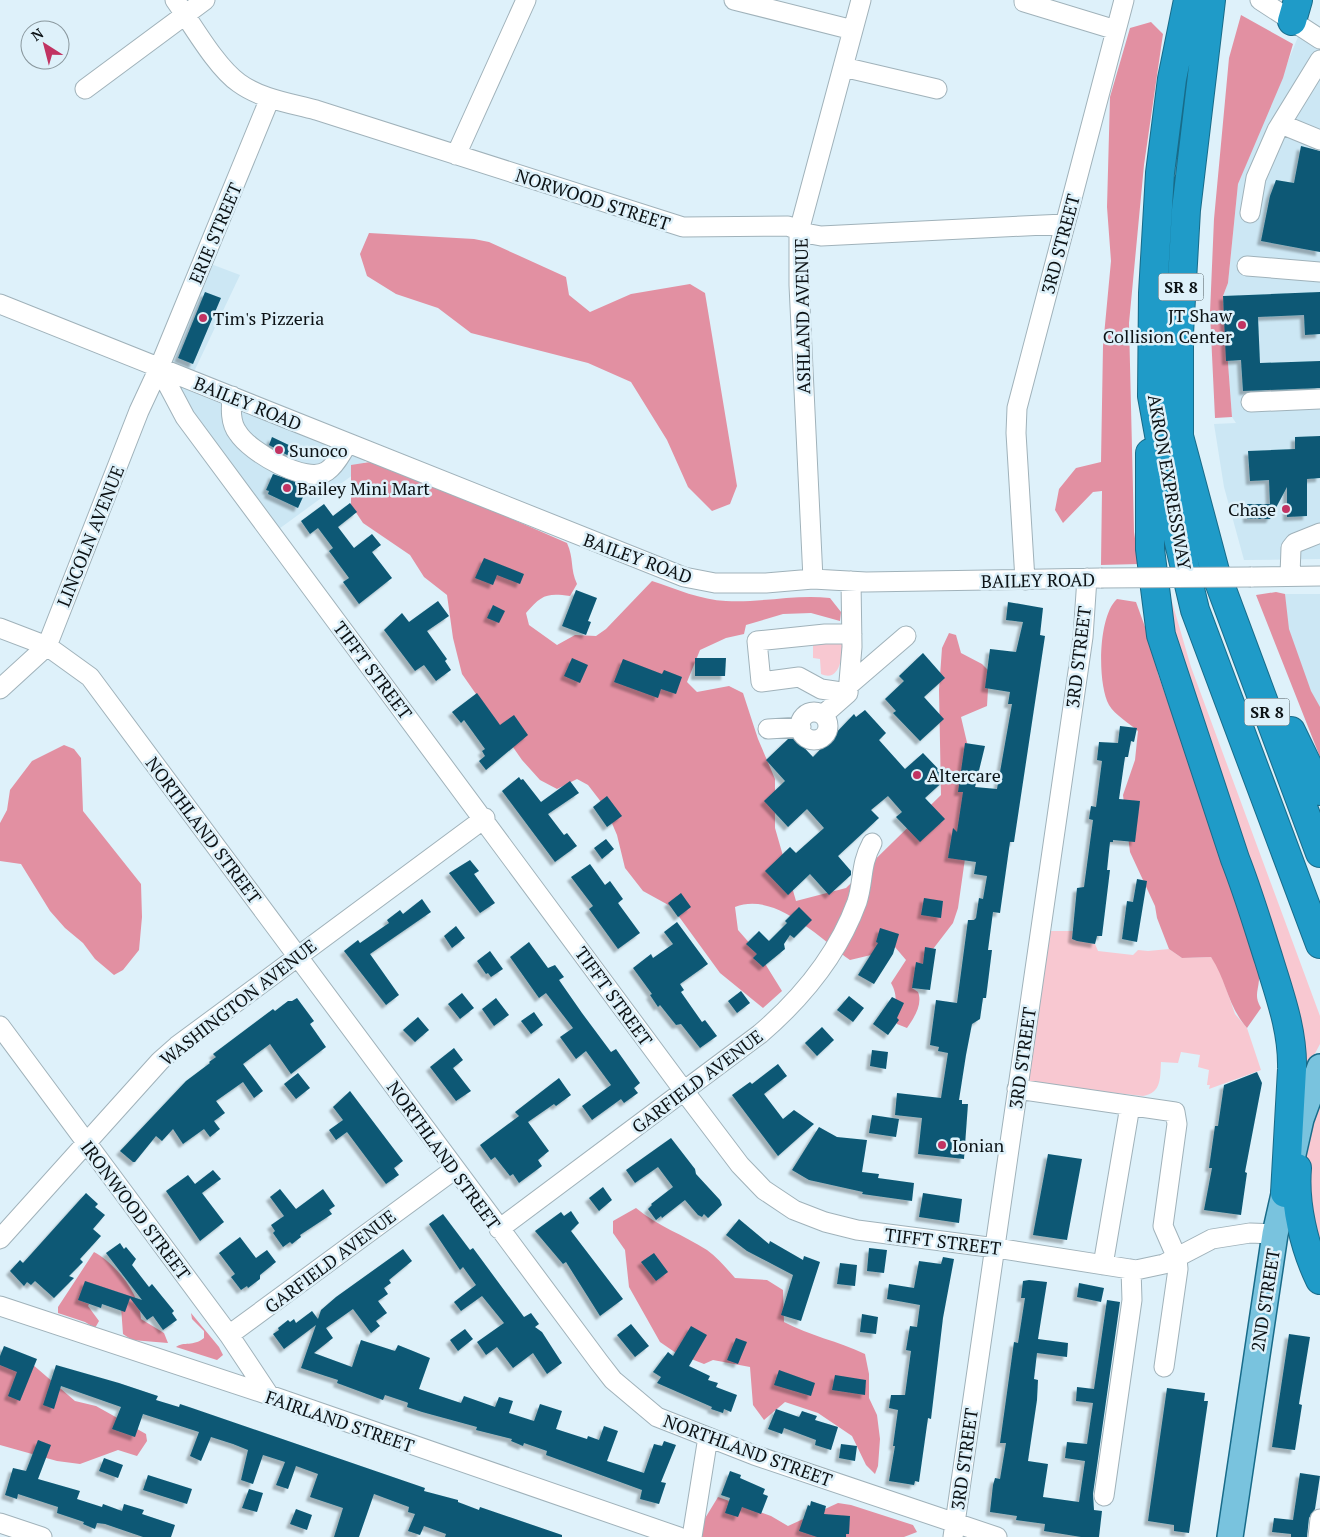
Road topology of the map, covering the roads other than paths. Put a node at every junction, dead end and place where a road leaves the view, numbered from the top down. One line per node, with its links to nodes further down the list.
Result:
1 (205, 0): 10 (street)
2 (526, 0): 22 (street)
3 (734, 0): 12 (street)
4 (860, 0): 12 (street, ASHLAND AVENUE)
5 (1124, 0): 13 (street, 3RD STREET)
6 (1188, 0): 31 (highway, AKRON EXPRESSWAY / SR 8)
7 (1211, 0): 38 (highway, AKRON EXPRESSWAY / SR 8)
8 (1260, 0): 11 (street)
9 (1024, 1): 13 (street)
10 (180, 7): 17 (street); 19 (street, NORWOOD STREET)
11 (1295, 10): 14 (street)
12 (853, 30): 16 (street, ASHLAND AVENUE)
13 (1116, 30): 24 (street, 3RD STREET)
14 (1320, 39)
15 (1320, 60): 20 (street)
16 (843, 67): 18 (street); 25 (street, ASHLAND AVENUE)
17 (85, 88)
18 (937, 89)
19 (270, 98): 22 (street, NORWOOD STREET); 29 (street, ERIE STREET)
20 (1281, 124): 21 (street); 23 (street)
21 (1320, 140)
22 (456, 155): 25 (street, NORWOOD STREET)
23 (1250, 213)
24 (1064, 224): 25 (street, NORWOOD STREET); 43 (street, 3RD STREET)
25 (799, 231): 42 (street, ASHLAND AVENUE)
26 (1247, 266): 27 (street)
27 (1320, 272)
28 (0, 304): 29 (street, BAILEY ROAD)
29 (159, 368): 30 (street, BAILEY ROAD); 36 (street, TIFFT STREET); 48 (street, LINCOLN AVENUE)
30 (232, 396): 34 (street); 35 (street, BAILEY ROAD)
31 (1152, 396): 56 (highway, AKRON EXPRESSWAY / SR 8); 66 (highway)
32 (1320, 399): 33 (street)
33 (1251, 402)
34 (237, 433): 35 (street); 36 (street)
35 (348, 443): 42 (street, BAILEY ROAD)
36 (212, 452): 53 (street, TIFFT STREET)
37 (1320, 534): 39 (street)
38 (1215, 572): 52 (highway); 55 (highway, AKRON EXPRESSWAY / SR 8)
39 (1290, 576): 40 (street, BAILEY ROAD); 41 (street, BAILEY ROAD, bridge)
40 (1320, 576)
41 (1094, 578): 43 (street, BAILEY ROAD); 60 (street, 3RD STREET)
42 (813, 579): 44 (street, BAILEY ROAD)
43 (1024, 580): 44 (street, BAILEY ROAD)
44 (851, 581): 46 (street)
45 (0, 628): 48 (street, NORTHLAND STREET)
46 (852, 634): 50 (street); 50 (street)
47 (906, 636): 50 (street)
48 (47, 646): 49 (street, LINCOLN AVENUE); 57 (street, NORTHLAND STREET)
49 (0, 689)
50 (848, 689): 51 (street)
51 (768, 729)
52 (1320, 790)
53 (484, 818): 57 (street, WASHINGTON AVENUE); 61 (street, TIFFT STREET)
54 (872, 843): 61 (street, GARFIELD AVENUE)
55 (1320, 853)
56 (1320, 944)
57 (297, 956): 64 (street, WASHINGTON AVENUE); 65 (street, NORTHLAND STREET)
58 (0, 1026): 64 (street, IRONWOOD STREET)
59 (1318, 1070): 63 (main road, 2ND STREET)
60 (1017, 1089): 62 (street); 70 (street, 3RD STREET)
61 (684, 1090): 67 (street, GARFIELD AVENUE); 70 (street, TIFFT STREET)
62 (1130, 1106): 71 (street); 72 (street)
63 (1302, 1119): 66 (main road, 2ND STREET); 74 (highway)
64 (86, 1144): 69 (street, WASHINGTON AVENUE); 76 (street, IRONWOOD STREET)
65 (455, 1169): 67 (street, NORTHLAND STREET); 76 (street, GARFIELD AVENUE)
66 (1284, 1193): 68 (main road, 2ND STREET)
67 (499, 1229): 79 (street, NORTHLAND STREET)
68 (1275, 1234): 71 (street, TIFFT STREET); 88 (main road, 2ND STREET)
69 (0, 1239)
70 (996, 1248): 72 (street, TIFFT STREET); 83 (street, 3RD STREET)
71 (1177, 1258): 73 (street, TIFFT STREET); 77 (street)
72 (1103, 1265): 73 (street, TIFFT STREET)
73 (1131, 1269): 80 (street)
74 (1320, 1280)
75 (0, 1306): 78 (street, FAIRLAND STREET)
76 (229, 1335): 78 (street, IRONWOOD STREET)
77 (1164, 1366)
78 (269, 1395): 85 (street, FAIRLAND STREET)
79 (708, 1437): 83 (street, NORTHLAND STREET); 86 (street)
80 (1104, 1496)
81 (1320, 1519): 89 (street)
82 (0, 1523): 84 (street)
83 (954, 1530): 87 (street, NORTHLAND STREET)
84 (42, 1537)
85 (679, 1537)
86 (692, 1537)
87 (996, 1537)
88 (1230, 1537)
89 (1318, 1537)

